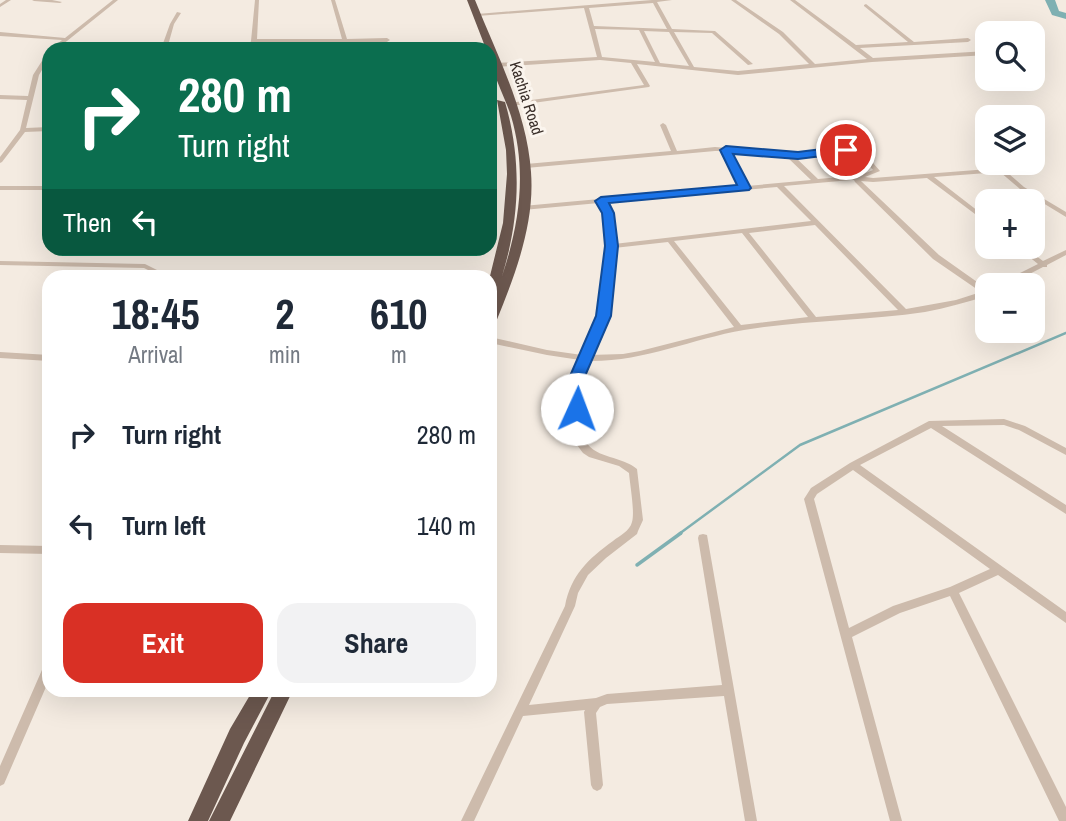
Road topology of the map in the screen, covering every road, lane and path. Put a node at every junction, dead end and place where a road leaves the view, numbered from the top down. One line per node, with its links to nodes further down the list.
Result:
1 (9, 0): 14 (street)
2 (34, 0): 12 (street)
3 (116, 0): 22 (street)
4 (257, 0): 26 (street)
5 (333, 0): 23 (street)
6 (463, 0): 29 (highway)
7 (471, 0): 17 (highway, Kachia Road)
8 (670, 0): 11 (street)
9 (733, 0): 40 (street)
10 (792, 0): 32 (street)
11 (656, 1): 15 (street); 20 (street)
12 (60, 2)
13 (866, 5): 31 (street)
14 (0, 6)
15 (586, 6): 17 (street); 18 (street)
16 (179, 13): 28 (street)
17 (477, 15): 30 (highway, Kachia Road)
18 (592, 27): 19 (street); 34 (street)
19 (641, 30): 20 (street); 37 (street)
20 (673, 31): 38 (street); 41 (street)
21 (0, 34): 22 (street)
22 (64, 39): 27 (street)
23 (345, 39): 24 (street); 26 (street)
24 (387, 40)
25 (968, 40): 31 (street)
26 (254, 41)
27 (61, 42)
28 (166, 42)
29 (478, 42)
30 (487, 42)
31 (912, 43): 32 (street)
32 (855, 47): 35 (street)
33 (975, 54): 35 (street)
34 (600, 58): 36 (street); 42 (street)
35 (872, 60): 40 (street)
36 (633, 61): 37 (street); 47 (street)
37 (658, 64): 41 (street)
38 (750, 64)
39 (42, 65): 46 (street)
40 (814, 66): 41 (street)
41 (693, 69)
42 (497, 70)
43 (497, 78): 47 (highway, Kachia Road)
44 (497, 86): 76 (highway, Kachia Road)
45 (0, 97): 46 (street)
46 (31, 98): 50 (street)
47 (511, 104): 55 (highway, Kachia Road)
48 (663, 125): 52 (street)
49 (42, 129): 50 (street)
50 (23, 130): 54 (street)
51 (726, 150): 52 (street); 53 (street); 61 (street)
52 (674, 152): 55 (street)
53 (789, 155): 57 (street); 58 (street)
54 (0, 161)
55 (526, 166): 64 (highway, Kachia Road)
56 (928, 175): 57 (street); 65 (street); 66 (street)
57 (851, 178): 58 (street); 79 (street)
58 (817, 181): 59 (street)
59 (779, 185): 61 (street); 67 (street)
60 (0, 188): 62 (street)
61 (745, 188): 63 (street)
62 (42, 191)
63 (601, 201): 64 (street); 70 (street)
64 (523, 208): 78 (highway, Kachia Road)
65 (975, 212)
66 (1066, 215)
67 (816, 223): 68 (street); 79 (street)
68 (744, 232): 69 (street); 80 (street)
69 (670, 240): 70 (street); 81 (street)
70 (611, 246): 85 (street)
71 (1066, 252): 74 (street)
72 (1036, 259): 74 (street)
73 (0, 263): 75 (street)
74 (1044, 265): 77 (street)
75 (153, 270)
76 (497, 270)
77 (1028, 273)
78 (497, 304)
79 (904, 311): 80 (street)
80 (814, 318): 81 (street)
81 (739, 328): 85 (street)
82 (497, 341): 85 (street)
83 (0, 355): 84 (street)
84 (42, 358)
85 (584, 358): 102 (street)
86 (932, 423): 87 (street); 88 (street); 89 (street)
87 (1066, 452)
88 (853, 465): 93 (street); 96 (street)
89 (1066, 510)
90 (704, 538): 98 (street)
91 (0, 549): 92 (street)
92 (42, 550)
93 (998, 570): 94 (street); 95 (street)
94 (953, 591): 96 (street); 110 (street)
95 (1066, 618)
96 (847, 634): 109 (street)
97 (42, 683): 103 (street)
98 (729, 690): 101 (street); 108 (street)
99 (259, 697): 105 (highway)
100 (281, 697): 106 (highway)
101 (596, 703): 102 (street); 104 (street)
102 (522, 711): 107 (street)
103 (0, 780)
104 (597, 785)
105 (198, 821)
106 (219, 821)
107 (467, 821)
108 (751, 821)
109 (896, 821)
110 (1066, 821)

